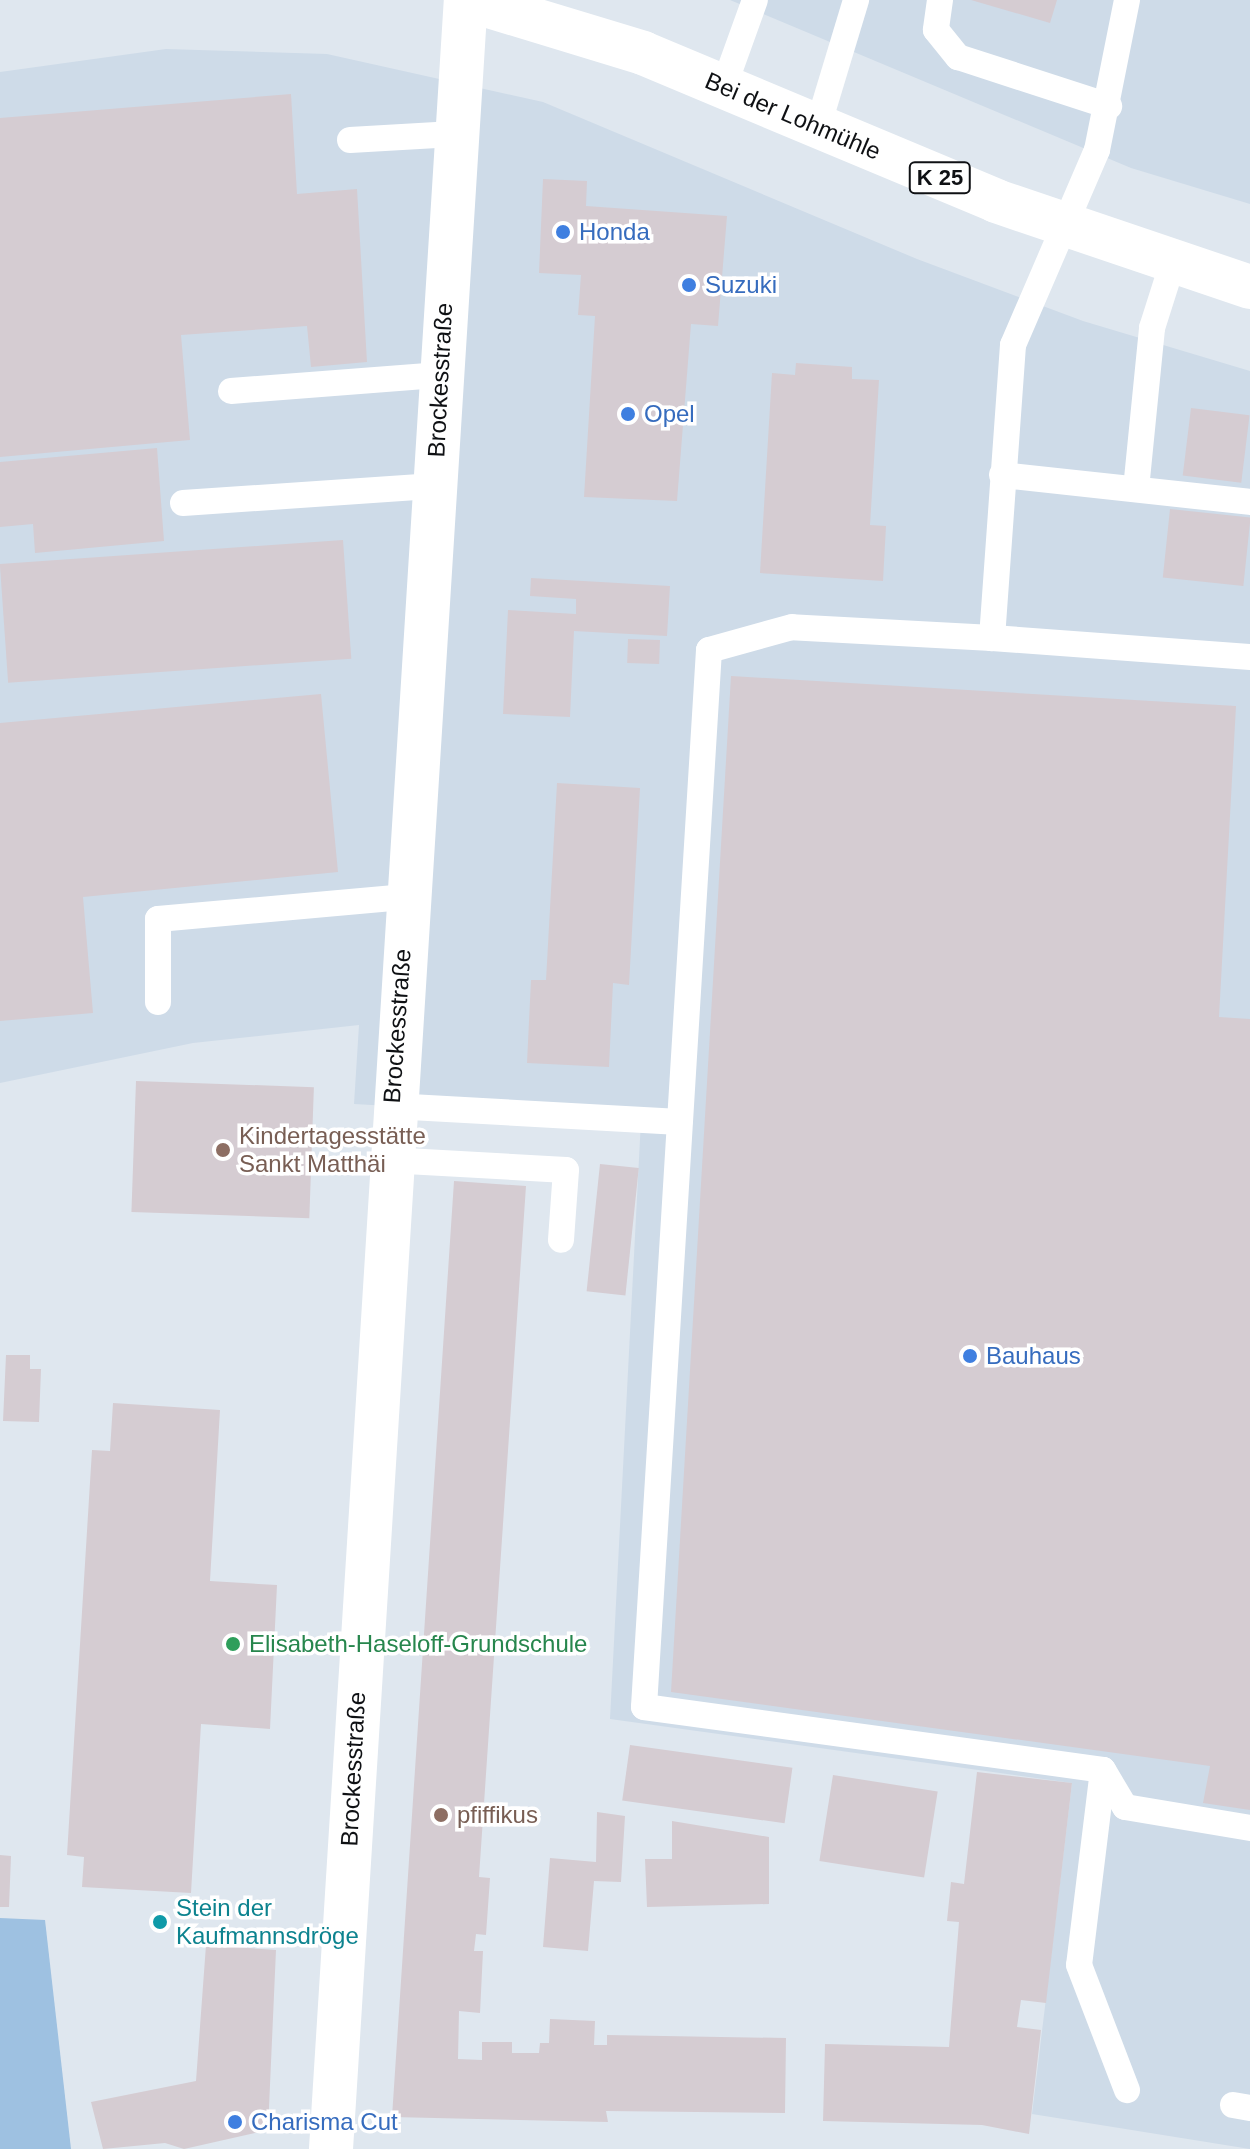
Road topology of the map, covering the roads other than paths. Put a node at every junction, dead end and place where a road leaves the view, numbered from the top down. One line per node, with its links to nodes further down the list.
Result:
1 (468, 0): 6 (street, Bei der Lohmühle / K 25); 9 (street, Brockesstraße)
2 (755, 0): 6 (lane)
3 (940, 0): 7 (lane)
4 (1127, 0): 7 (lane)
5 (847, 2): 8 (lane)
6 (724, 86): 8 (street, Bei der Lohmühle / K 25)
7 (1109, 106): 11 (lane)
8 (818, 126): 11 (street, Bei der Lohmühle / K 25)
9 (454, 134): 10 (lane); 14 (street, Brockesstraße)
10 (350, 140)
11 (1063, 227): 12 (street, Bei der Lohmühle / K 25); 16 (lane)
12 (1172, 265): 13 (street, Bei der Lohmühle / K 25); 18 (lane)
13 (1250, 287)
14 (440, 375): 15 (lane); 17 (street, Brockesstraße)
15 (231, 391)
16 (1002, 475): 18 (lane); 21 (lane)
17 (434, 486): 20 (lane); 23 (street, Brockesstraße)
18 (1136, 489): 19 (lane)
19 (1250, 502)
20 (183, 503)
21 (992, 638): 22 (lane); 26 (lane)
22 (1250, 657)
23 (406, 897): 24 (lane); 25 (street, Brockesstraße)
24 (158, 1002)
25 (392, 1106): 26 (lane); 27 (street, Brockesstraße)
26 (680, 1122): 29 (lane)
27 (388, 1160): 28 (lane); 32 (street, Brockesstraße)
28 (561, 1240)
29 (1103, 1770): 30 (lane); 31 (lane)
30 (1250, 1828)
31 (1127, 2090)
32 (331, 2149)

